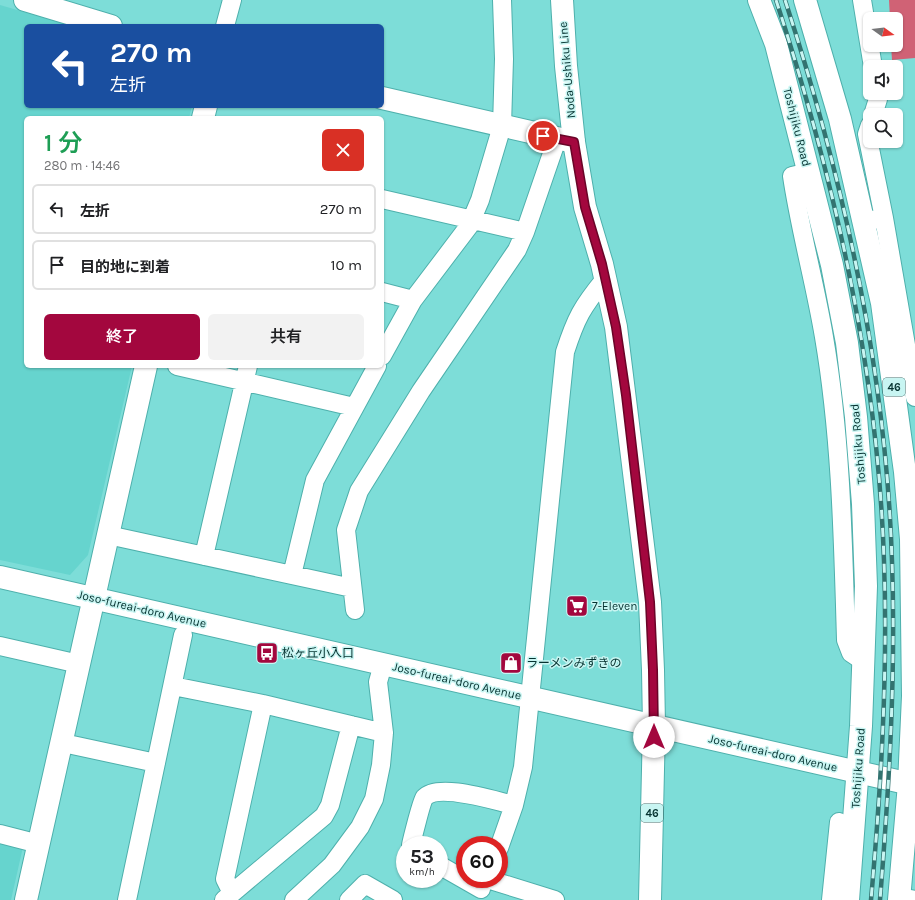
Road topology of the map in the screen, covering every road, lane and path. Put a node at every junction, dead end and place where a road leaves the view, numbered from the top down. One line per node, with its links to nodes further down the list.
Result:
1 (25, 0): 8 (main road)
2 (232, 0): 9 (street)
3 (502, 0): 12 (street)
4 (562, 0): 13 (main road, Noda-Ushiku Line / 46)
5 (759, 0): 49 (main road, Toshijiku Road)
6 (805, 0): 17 (main road, 46)
7 (862, 0): 10 (street)
8 (104, 24)
9 (226, 24)
10 (872, 60)
11 (384, 98): 12 (main road)
12 (502, 126): 13 (main road); 16 (street)
13 (565, 141): 18 (street); 19 (main road, Noda-Ushiku Line / 46)
14 (868, 148): 17 (street)
15 (384, 199): 16 (street)
16 (473, 220): 18 (street); 21 (street)
17 (874, 220): 27 (street); 30 (main road, 46)
18 (525, 232): 34 (street)
19 (605, 279): 42 (street); 45 (main road, Noda-Ushiku Line / 46)
20 (384, 293): 21 (street)
21 (413, 300): 22 (street)
22 (384, 352)
23 (146, 368): 29 (main road)
24 (195, 368): 26 (street)
25 (376, 368): 28 (street)
26 (246, 374): 28 (street); 31 (street)
27 (915, 397)
28 (354, 407): 32 (street)
29 (108, 535): 31 (street); 35 (main road)
30 (913, 538): 50 (main road, 46)
31 (204, 556): 32 (street)
32 (292, 575): 34 (street)
33 (0, 577): 35 (main road, Joso-fureai-doro Avenue)
34 (352, 588): 36 (street)
35 (94, 598): 39 (main road); 40 (main road, Joso-fureai-doro Avenue)
36 (355, 610)
37 (184, 635): 41 (street)
38 (0, 646): 39 (street)
39 (79, 664): 47 (main road)
40 (383, 664): 42 (main road, Joso-fureai-doro Avenue); 46 (street)
41 (173, 686): 43 (street); 48 (street)
42 (531, 698): 45 (main road, Joso-fureai-doro Avenue); 51 (street)
43 (263, 704): 44 (street); 58 (street)
44 (351, 725): 46 (street); 58 (street)
45 (654, 726): 49 (main road, Joso-fureai-doro Avenue); 67 (main road, Noda-Ushiku Line / 46)
46 (384, 733): 63 (street)
47 (63, 743): 48 (street); 56 (main road)
48 (156, 764): 62 (street)
49 (858, 772): 50 (main road, Joso-fureai-doro Avenue); 69 (main road, Toshijiku Road)
50 (912, 784): 60 (main road, 46)
51 (514, 805): 54 (street); 55 (street)
52 (838, 822): 68 (street)
53 (0, 834): 56 (street)
54 (414, 836)
55 (503, 836)
56 (39, 844): 61 (main road)
57 (487, 888): 59 (street)
58 (228, 896)
59 (525, 896): 66 (street)
60 (904, 899)
61 (26, 900)
62 (127, 900)
63 (294, 900)
64 (349, 900): 65 (street)
65 (393, 900)
66 (555, 900)
67 (650, 900)
68 (831, 900)
69 (848, 900)

